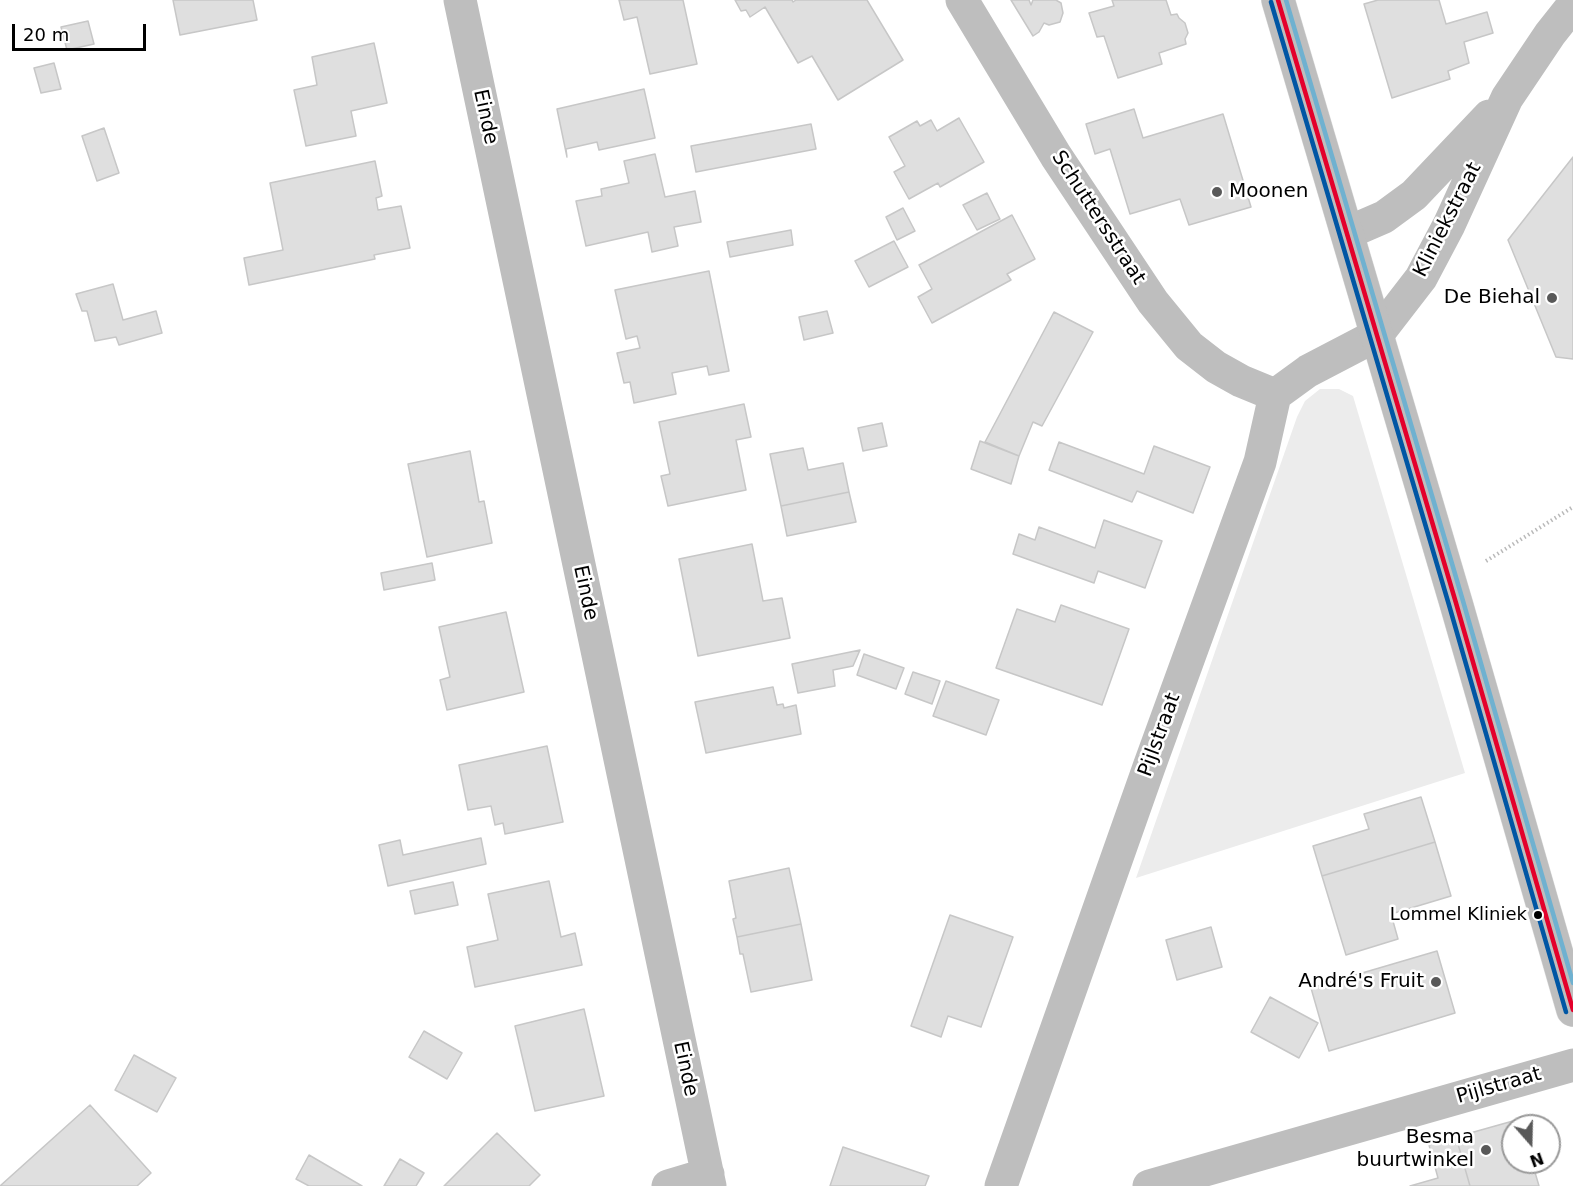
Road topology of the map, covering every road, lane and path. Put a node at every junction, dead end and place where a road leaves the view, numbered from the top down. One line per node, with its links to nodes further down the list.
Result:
1 (460, 0): 13 (street, Einde)
2 (962, 0): 8 (street, Schuttersstraat)
3 (1278, 0): 6 (street)
4 (1573, 5): 5 (street, Kliniekstraat)
5 (1507, 98): 6 (street, Kliniekstraat); 7 (street, Kliniekstraat)
6 (1347, 233): 7 (street)
7 (1377, 335): 8 (street); 10 (street)
8 (1275, 395): 15 (street, Pijlstraat)
9 (1573, 507): 10 (path)
10 (1449, 583): 11 (street)
11 (1573, 1010)
12 (1573, 1065): 16 (street, Pijlstraat)
13 (709, 1180): 14 (street)
14 (668, 1186)
15 (1001, 1186)
16 (1149, 1186)

